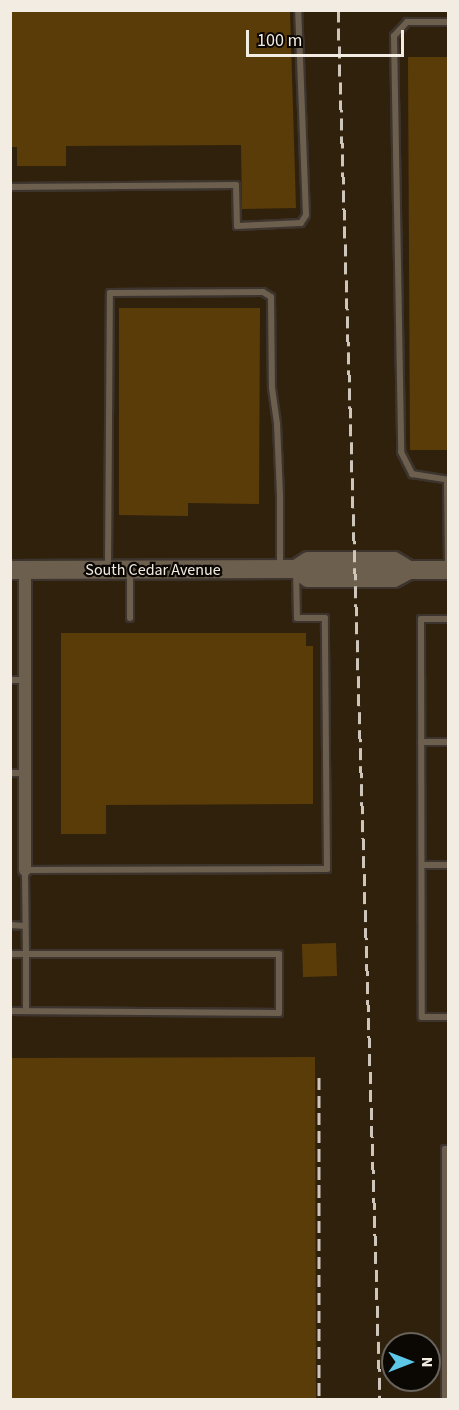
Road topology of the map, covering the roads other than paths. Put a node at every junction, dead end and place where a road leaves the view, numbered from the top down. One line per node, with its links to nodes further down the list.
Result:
1 (298, 10): 3 (lane)
2 (448, 22): 4 (lane)
3 (10, 188)
4 (448, 480): 9 (lane)
5 (288, 569): 7 (lane); 8 (main road, South Cedar Avenue); 9 (main road, South Cedar Avenue); 20 (lane)
6 (18, 570): 7 (main road, South Cedar Avenue); 13 (street)
7 (108, 570): 8 (main road, South Cedar Avenue)
8 (130, 570): 10 (lane)
9 (448, 570)
10 (130, 618)
11 (448, 619): 14 (lane)
12 (10, 680): 13 (lane)
13 (25, 680): 17 (street)
14 (421, 742): 15 (lane); 18 (lane)
15 (448, 742)
16 (10, 773): 17 (lane)
17 (25, 773): 20 (street)
18 (422, 865): 19 (lane); 27 (lane)
19 (448, 865)
20 (25, 870): 22 (lane)
21 (10, 925): 22 (lane)
22 (25, 926): 24 (lane)
23 (10, 954): 24 (lane)
24 (26, 954): 26 (lane); 26 (lane)
25 (10, 1011): 26 (lane)
26 (26, 1011)
27 (448, 1017)
28 (448, 1149): 29 (lane)
29 (445, 1400)

